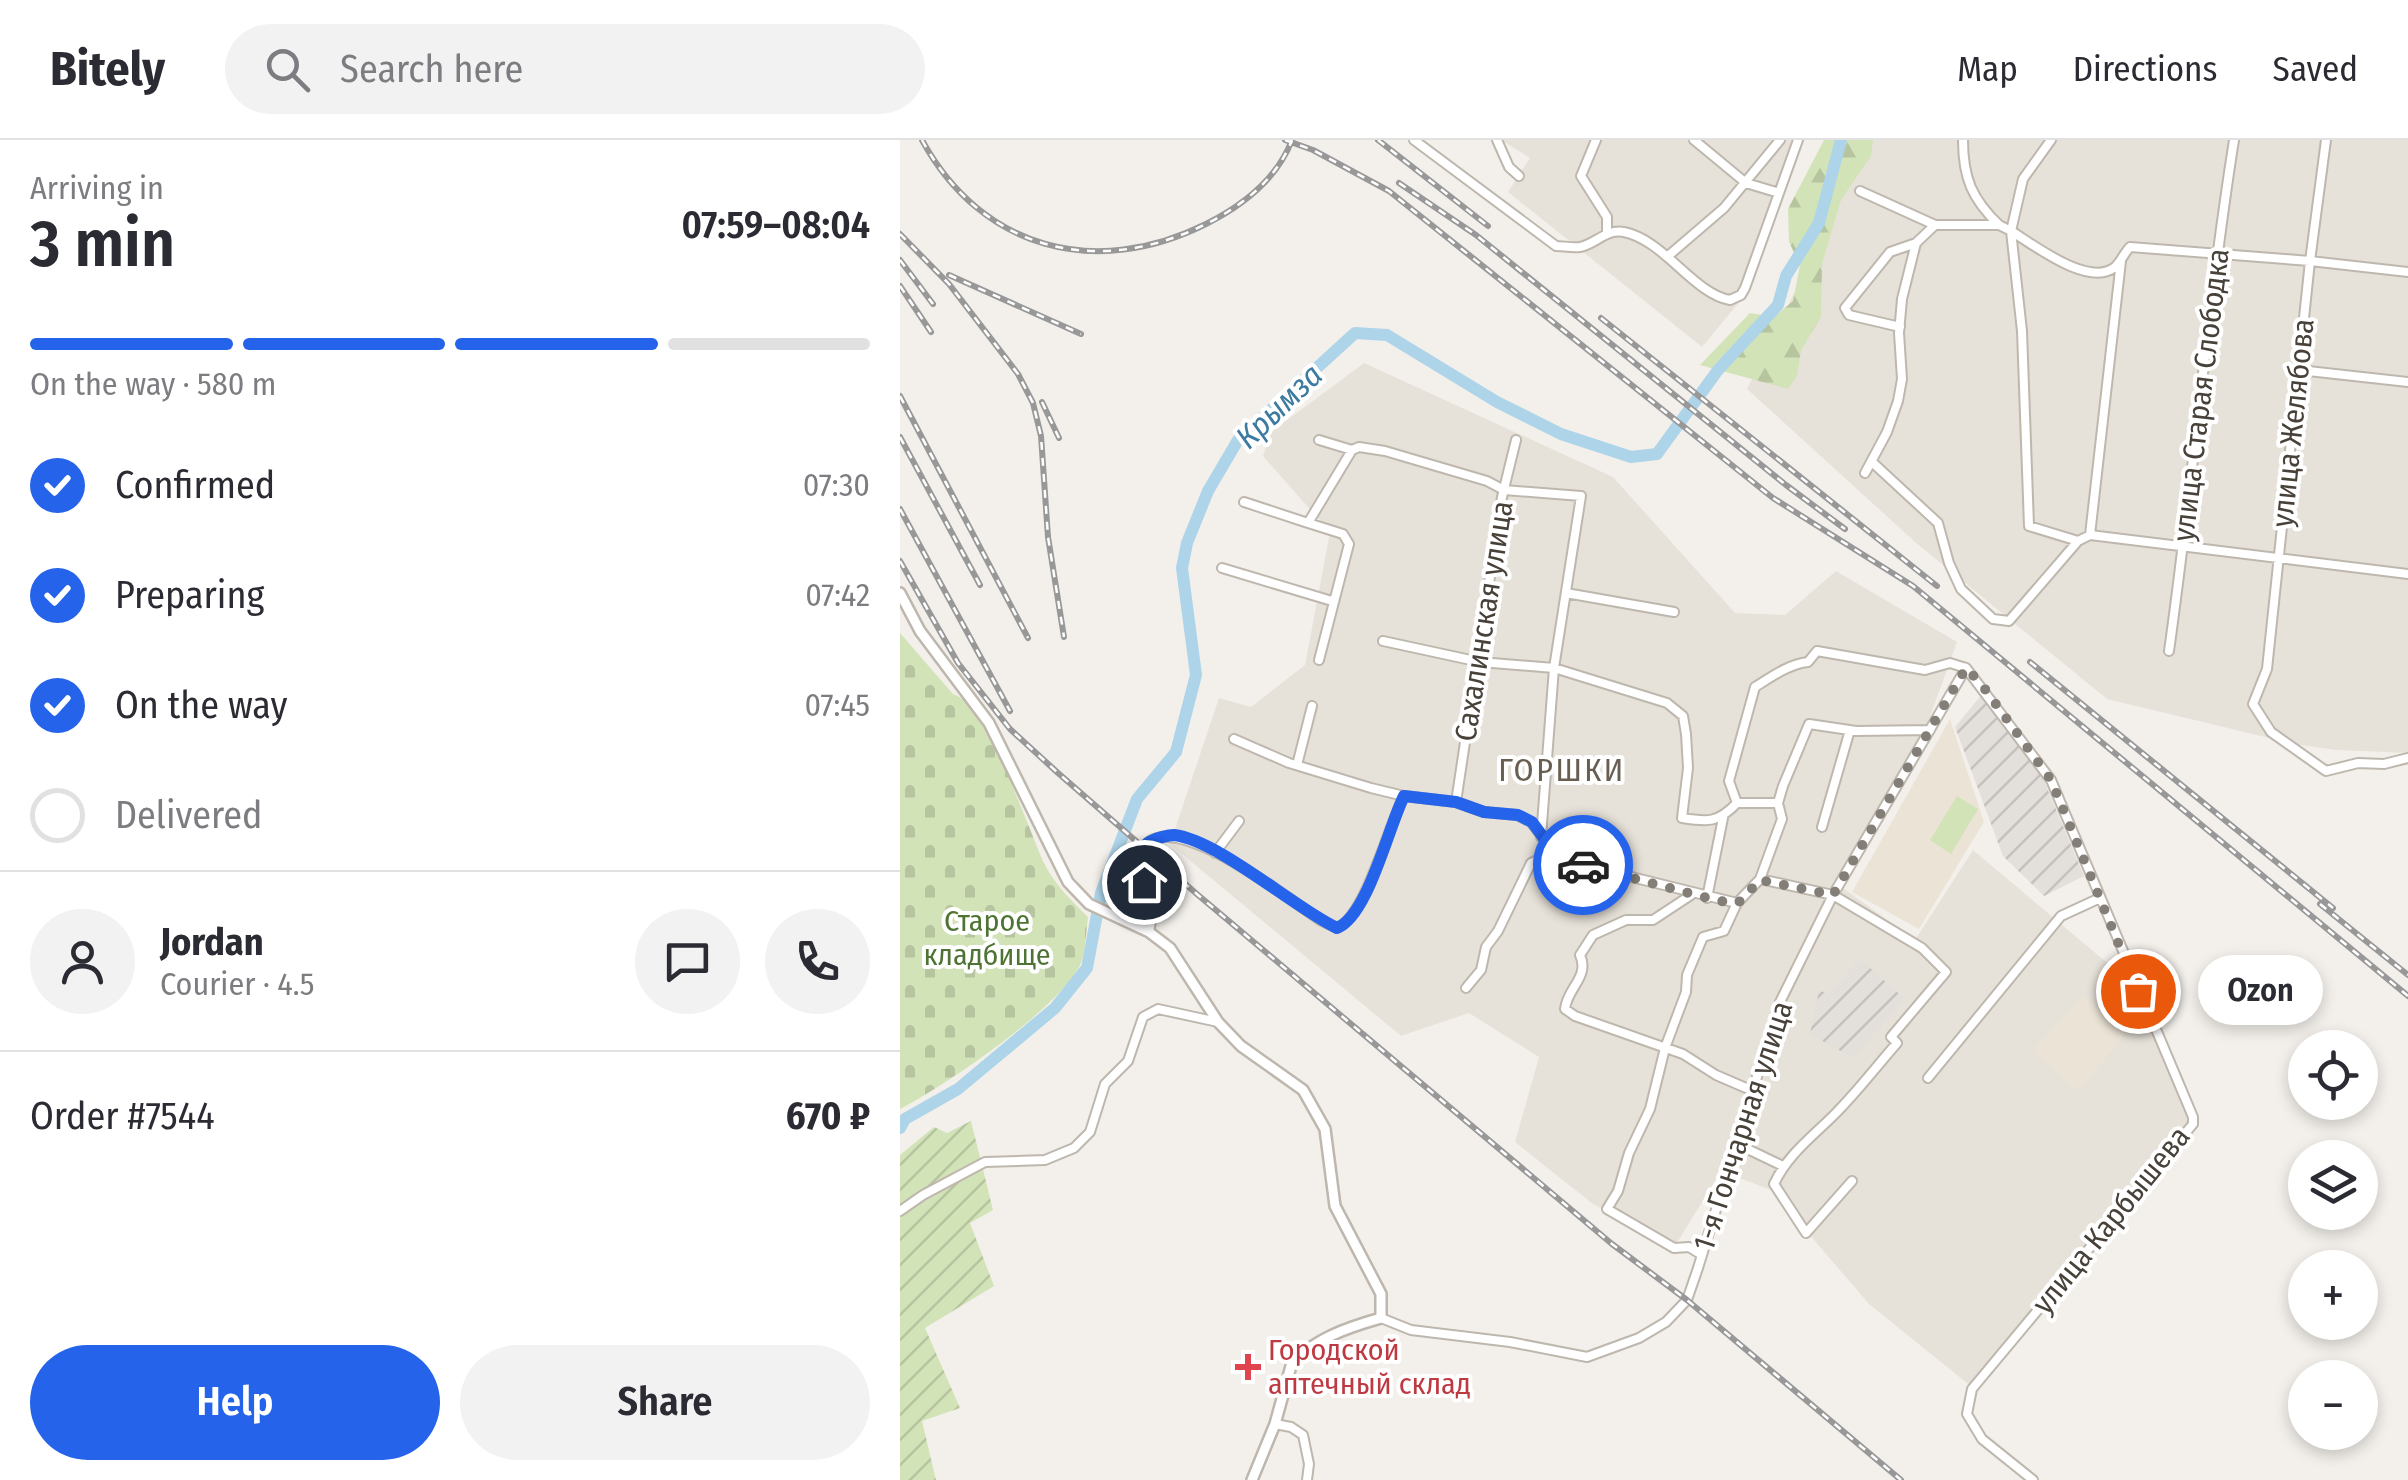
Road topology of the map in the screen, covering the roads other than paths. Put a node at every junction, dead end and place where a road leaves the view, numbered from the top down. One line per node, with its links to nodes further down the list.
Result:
1 (1414, 140): 18 (street)
2 (1498, 140): 11 (street)
3 (1596, 140): 18 (street)
4 (1694, 140): 12 (street)
5 (1780, 140): 12 (street)
6 (1798, 140): 14 (street)
7 (1962, 140): 15 (street)
8 (2051, 140): 17 (street)
9 (2234, 140): 20 (street, улица Старая Слободка)
10 (2326, 140): 23 (street, улица Желябова)
11 (1518, 176)
12 (1746, 183): 14 (street); 22 (street)
13 (1860, 192): 16 (street)
14 (1779, 194): 22 (street)
15 (2000, 225): 16 (street); 17 (street)
16 (1935, 226): 19 (street)
17 (2011, 231): 21 (street); 37 (street)
18 (1607, 234): 22 (street)
19 (1916, 243): 25 (street); 25 (street)
20 (2216, 254): 21 (street); 23 (street); 38 (street, улица Старая Слободка)
21 (2121, 255): 36 (street)
22 (1668, 256)
23 (2310, 261): 24 (street); 26 (street, улица Желябова)
24 (2408, 272)
25 (1900, 327): 31 (street)
26 (2299, 370): 27 (street); 39 (street, улица Желябова)
27 (2408, 382)
28 (1320, 440): 30 (street)
29 (1516, 440): 33 (street, Сахалинская улица)
30 (1352, 450): 33 (street); 35 (street)
31 (1872, 462): 32 (street); 37 (street)
32 (1865, 473)
33 (1504, 490): 42 (street); 49 (street, Сахалинская улица)
34 (1244, 502): 35 (street)
35 (1308, 523): 44 (street)
36 (2090, 535): 37 (street); 38 (street)
37 (2078, 541)
38 (2184, 546): 39 (street); 47 (street, улица Старая Слободка)
39 (2279, 558): 41 (street); 56 (street, улица Желябова)
40 (1222, 568): 44 (street)
41 (2408, 574)
42 (1566, 592): 45 (street); 50 (street)
43 (900, 593): 74 (street)
44 (1332, 601): 48 (street)
45 (1674, 612)
46 (1383, 640): 49 (street)
47 (2169, 651)
48 (1319, 660)
49 (1480, 662): 50 (street); 59 (street, Сахалинская улица)
50 (1554, 668): 62 (street); 65 (street)
51 (1966, 668): 54 (street, 1-я Гончарная улица); 60 (street); 72 (street, улица Карбышева)
52 (1312, 706): 57 (street)
53 (1850, 730): 54 (street); 61 (street); 64 (street)
54 (1930, 730): 70 (street, 1-я Гончарная улица)
55 (1234, 739): 57 (street)
56 (2408, 758)
57 (1298, 766): 58 (street)
58 (1404, 796): 59 (street); 67 (street)
59 (1456, 802): 65 (street)
60 (1737, 803): 61 (street); 62 (street)
61 (1778, 803): 68 (street)
62 (1723, 818): 71 (street)
63 (1239, 821): 67 (street)
64 (1822, 827)
65 (1541, 836): 66 (street)
66 (1554, 852): 69 (street); 75 (street)
67 (1215, 853): 74 (street)
68 (1760, 880): 70 (street); 73 (street)
69 (1691, 894): 71 (street); 77 (street)
70 (1833, 895): 79 (street, 1-я Гончарная улица); 81 (street)
71 (1707, 898): 73 (street)
72 (2100, 898): 78 (street); 89 (street, улица Карбышева)
73 (1738, 903): 77 (street)
74 (1149, 932): 76 (street)
75 (1466, 988)
76 (1218, 1022): 83 (street); 85 (street)
77 (1665, 1048): 79 (street); 84 (street)
78 (1928, 1078)
79 (1754, 1091): 80 (street, 1-я Гончарная улица)
80 (1737, 1144): 81 (street); 84 (street, 1-я Гончарная улица)
81 (1783, 1166): 82 (street)
82 (1852, 1181)
83 (900, 1211)
84 (1702, 1255): 85 (street, 1-я Гончарная улица)
85 (1381, 1318): 86 (street)
86 (1275, 1424): 87 (street); 88 (street)
87 (1252, 1480)
88 (1307, 1480)
89 (2033, 1480)

